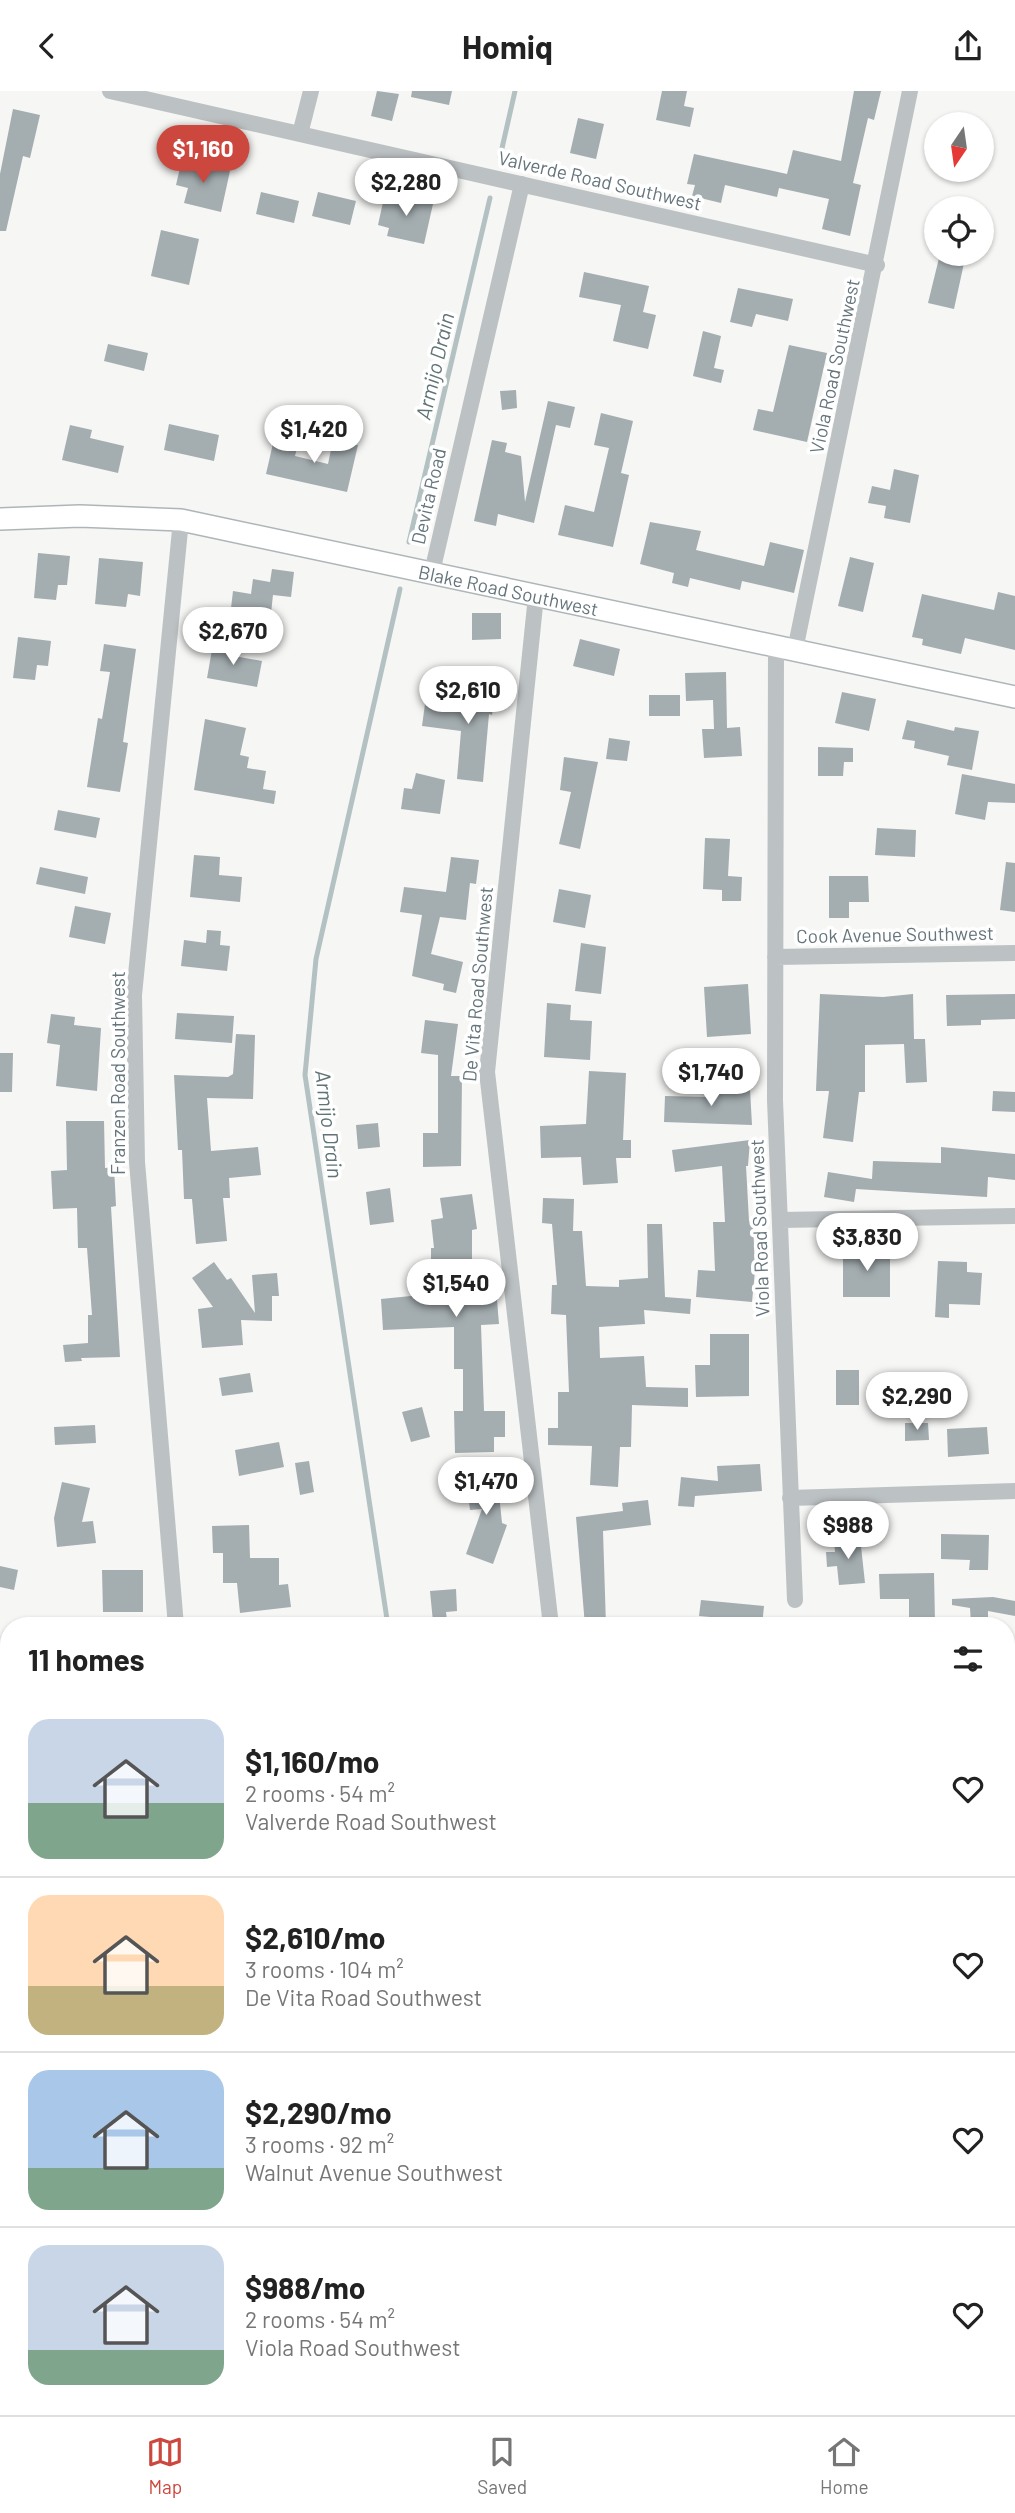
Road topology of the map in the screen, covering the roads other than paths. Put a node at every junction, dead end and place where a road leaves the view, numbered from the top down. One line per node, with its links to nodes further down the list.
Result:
1 (110, 91): 4 (street, Valverde Road Southwest)
2 (311, 91): 4 (street)
3 (910, 91): 6 (street, Viola Road Southwest)
4 (300, 134): 5 (street, Valverde Road Southwest)
5 (522, 184): 6 (street, Valverde Road Southwest); 9 (street, Devita Road)
6 (877, 264): 11 (street, Viola Road Southwest)
7 (0, 519): 8 (street, Blake Road Southwest)
8 (181, 520): 9 (street, Blake Road Southwest); 20 (street, Franzen Road Southwest)
9 (432, 572): 10 (street, Blake Road Southwest)
10 (536, 596): 11 (street, Blake Road Southwest); 21 (street, De Vita Road Southwest)
11 (786, 647): 12 (street, Blake Road Southwest); 14 (street, Viola Road Southwest)
12 (1015, 697)
13 (1015, 953): 14 (street, Cook Avenue Southwest)
14 (775, 957): 16 (street, Viola Road Southwest)
15 (1015, 1216): 16 (street)
16 (780, 1220): 18 (street, Viola Road Southwest)
17 (1015, 1492): 18 (street)
18 (790, 1498): 19 (street, Viola Road Southwest)
19 (795, 1600)
20 (175, 1617)
21 (550, 1617)

